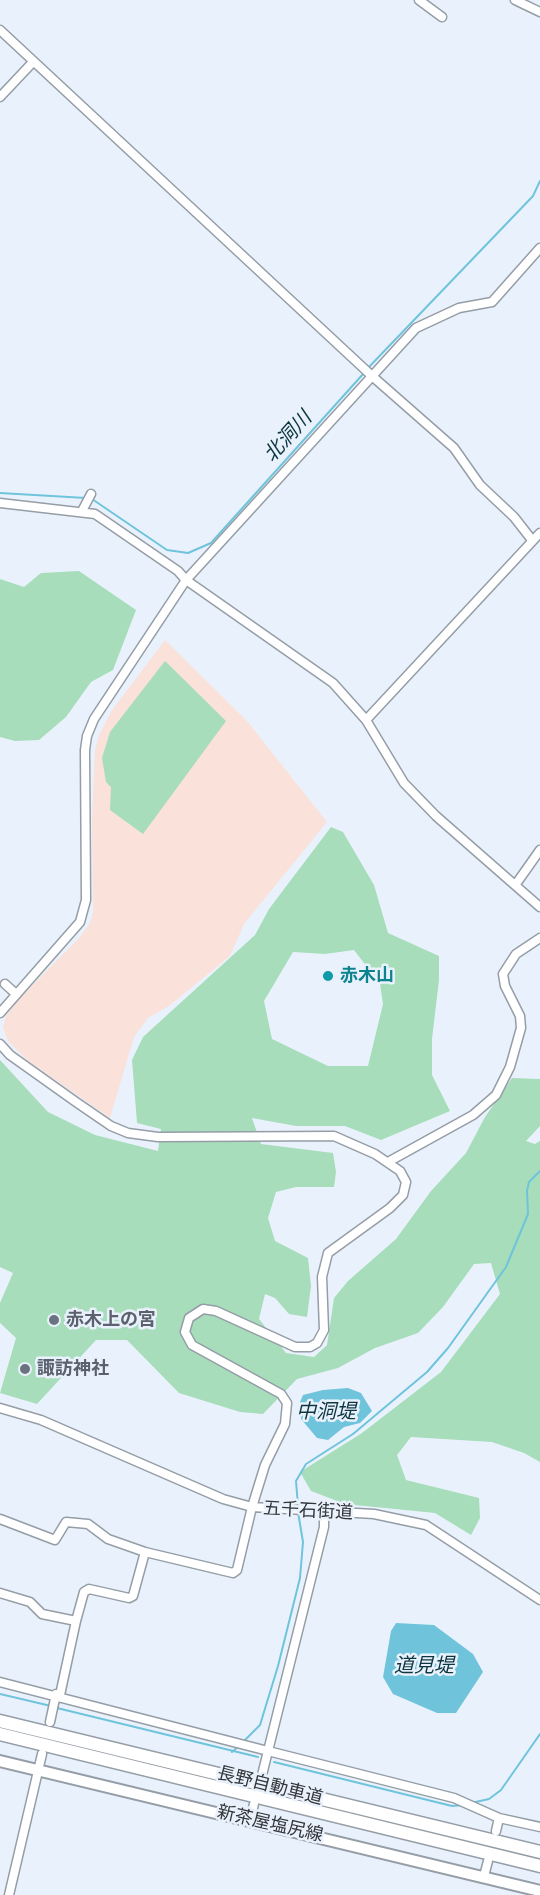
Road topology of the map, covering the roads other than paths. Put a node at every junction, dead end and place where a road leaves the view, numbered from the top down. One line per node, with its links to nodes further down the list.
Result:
1 (419, 0): 4 (street)
2 (515, 0): 3 (street)
3 (540, 12)
4 (441, 17)
5 (0, 30): 6 (street)
6 (33, 62): 7 (street); 9 (street)
7 (0, 97)
8 (540, 248): 9 (street)
9 (372, 376): 12 (street); 13 (street)
10 (0, 503): 13 (street)
11 (540, 533): 12 (street)
12 (532, 540): 14 (street)
13 (186, 579): 14 (street); 20 (street)
14 (366, 720): 16 (street)
15 (540, 850): 16 (street)
16 (516, 884): 17 (street)
17 (540, 907)
18 (540, 938): 23 (street)
19 (5, 984): 20 (street)
20 (15, 993): 21 (street)
21 (0, 1013)
22 (0, 1044): 23 (street)
23 (388, 1162): 25 (street)
24 (0, 1408): 25 (street, 五千石街道)
25 (252, 1507): 26 (street, 五千石街道); 28 (street)
26 (324, 1512): 30 (street, 五千石街道); 37 (street)
27 (0, 1519): 28 (street)
28 (145, 1552): 31 (street)
29 (0, 1593): 31 (street)
30 (540, 1600)
31 (76, 1621): 33 (street)
32 (0, 1682): 33 (street)
33 (57, 1697): 35 (street); 37 (street)
34 (0, 1720): 47 (highway, 長野自動車道)
35 (50, 1722)
36 (0, 1734): 49 (highway, 長野自動車道)
37 (267, 1751): 41 (street); 43 (street)
38 (42, 1754): 40 (street)
39 (0, 1761): 40 (main road, 新茶屋塩尻線)
40 (39, 1770): 44 (main road, 新茶屋塩尻線); 52 (street)
41 (262, 1775)
42 (254, 1804): 44 (street)
43 (499, 1818): 45 (street); 46 (street)
44 (250, 1819): 50 (main road, 新茶屋塩尻線)
45 (540, 1827)
46 (496, 1831)
47 (540, 1852)
48 (488, 1861): 50 (street)
49 (540, 1866)
50 (484, 1876): 51 (main road, 新茶屋塩尻線)
51 (540, 1891)
52 (9, 1895)

